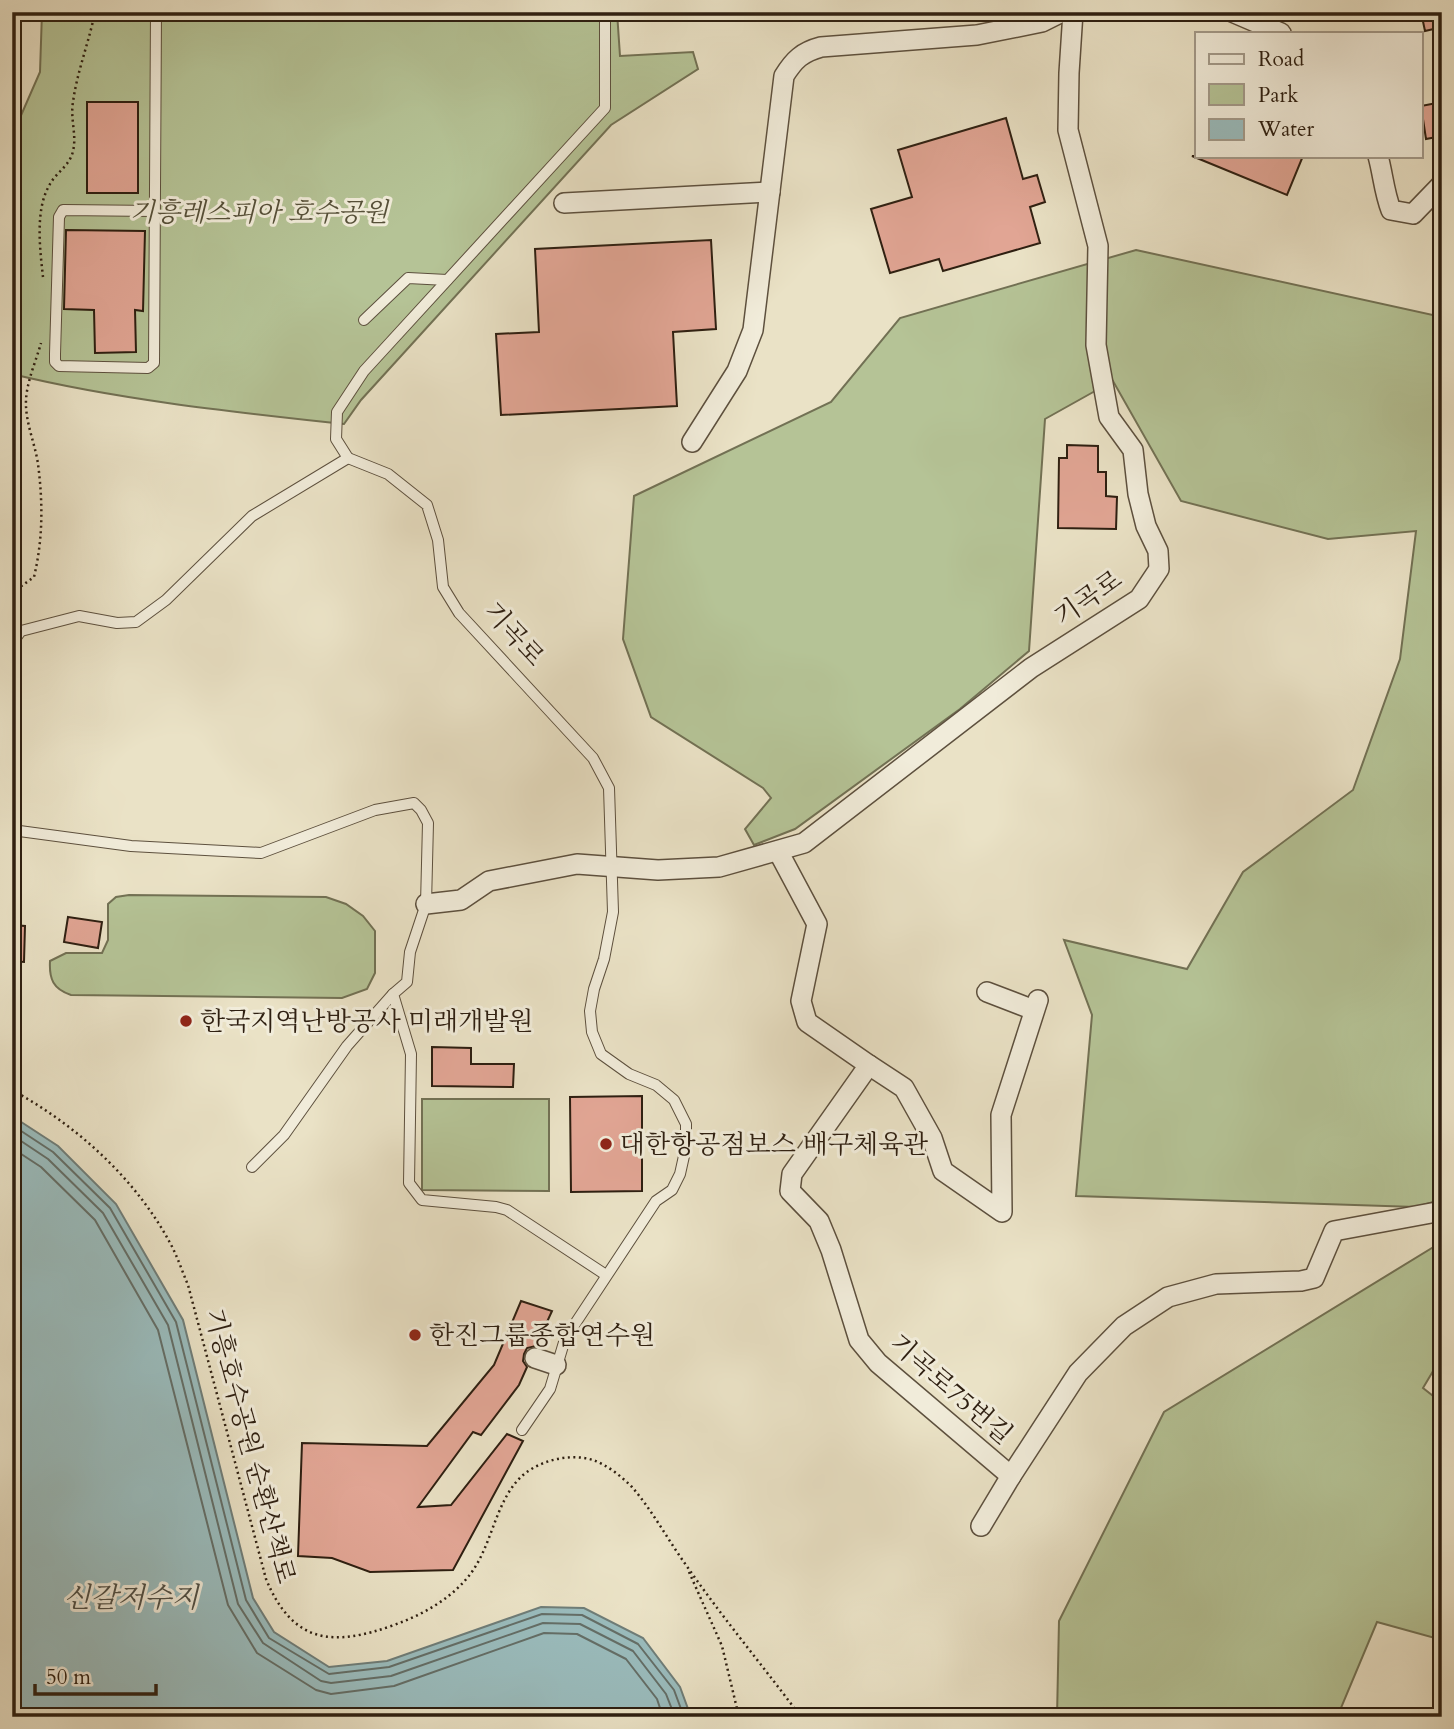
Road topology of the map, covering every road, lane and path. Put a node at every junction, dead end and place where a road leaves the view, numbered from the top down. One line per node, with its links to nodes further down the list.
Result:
1 (156, 12): 11 (lane)
2 (605, 12): 12 (lane)
3 (1062, 12): 9 (street)
4 (1073, 12): 18 (street, 기곡로)
5 (1232, 12): 6 (street)
6 (1279, 32)
7 (1379, 158): 8 (street)
8 (1442, 184)
9 (770, 192): 10 (street); 14 (street)
10 (564, 204)
11 (155, 211): 11 (lane)
12 (447, 281): 13 (lane); 15 (lane)
13 (364, 320)
14 (692, 442)
15 (348, 458): 16 (lane); 19 (lane, 기곡로)
16 (12, 643)
17 (12, 830): 20 (lane)
18 (778, 851): 19 (street, 기곡로); 23 (street)
19 (614, 868): 20 (street, 기곡로); 27 (lane)
20 (426, 904): 22 (lane)
21 (987, 992): 23 (street)
22 (393, 994): 25 (lane); 27 (lane)
23 (869, 1065): 31 (street, 기곡로75번길)
24 (12, 1090): 33 (path, 기흥호수공원 순환산책로)
25 (252, 1167)
26 (1434, 1213): 31 (street, 기곡로75번길)
27 (606, 1275): 29 (lane)
28 (535, 1358): 29 (street)
29 (556, 1364): 30 (lane)
30 (522, 1430)
31 (1011, 1476): 32 (street)
32 (981, 1526)
33 (687, 1567): 34 (path); 35 (path, 기흥호수공원 순환산책로)
34 (740, 1717)
35 (801, 1717)

